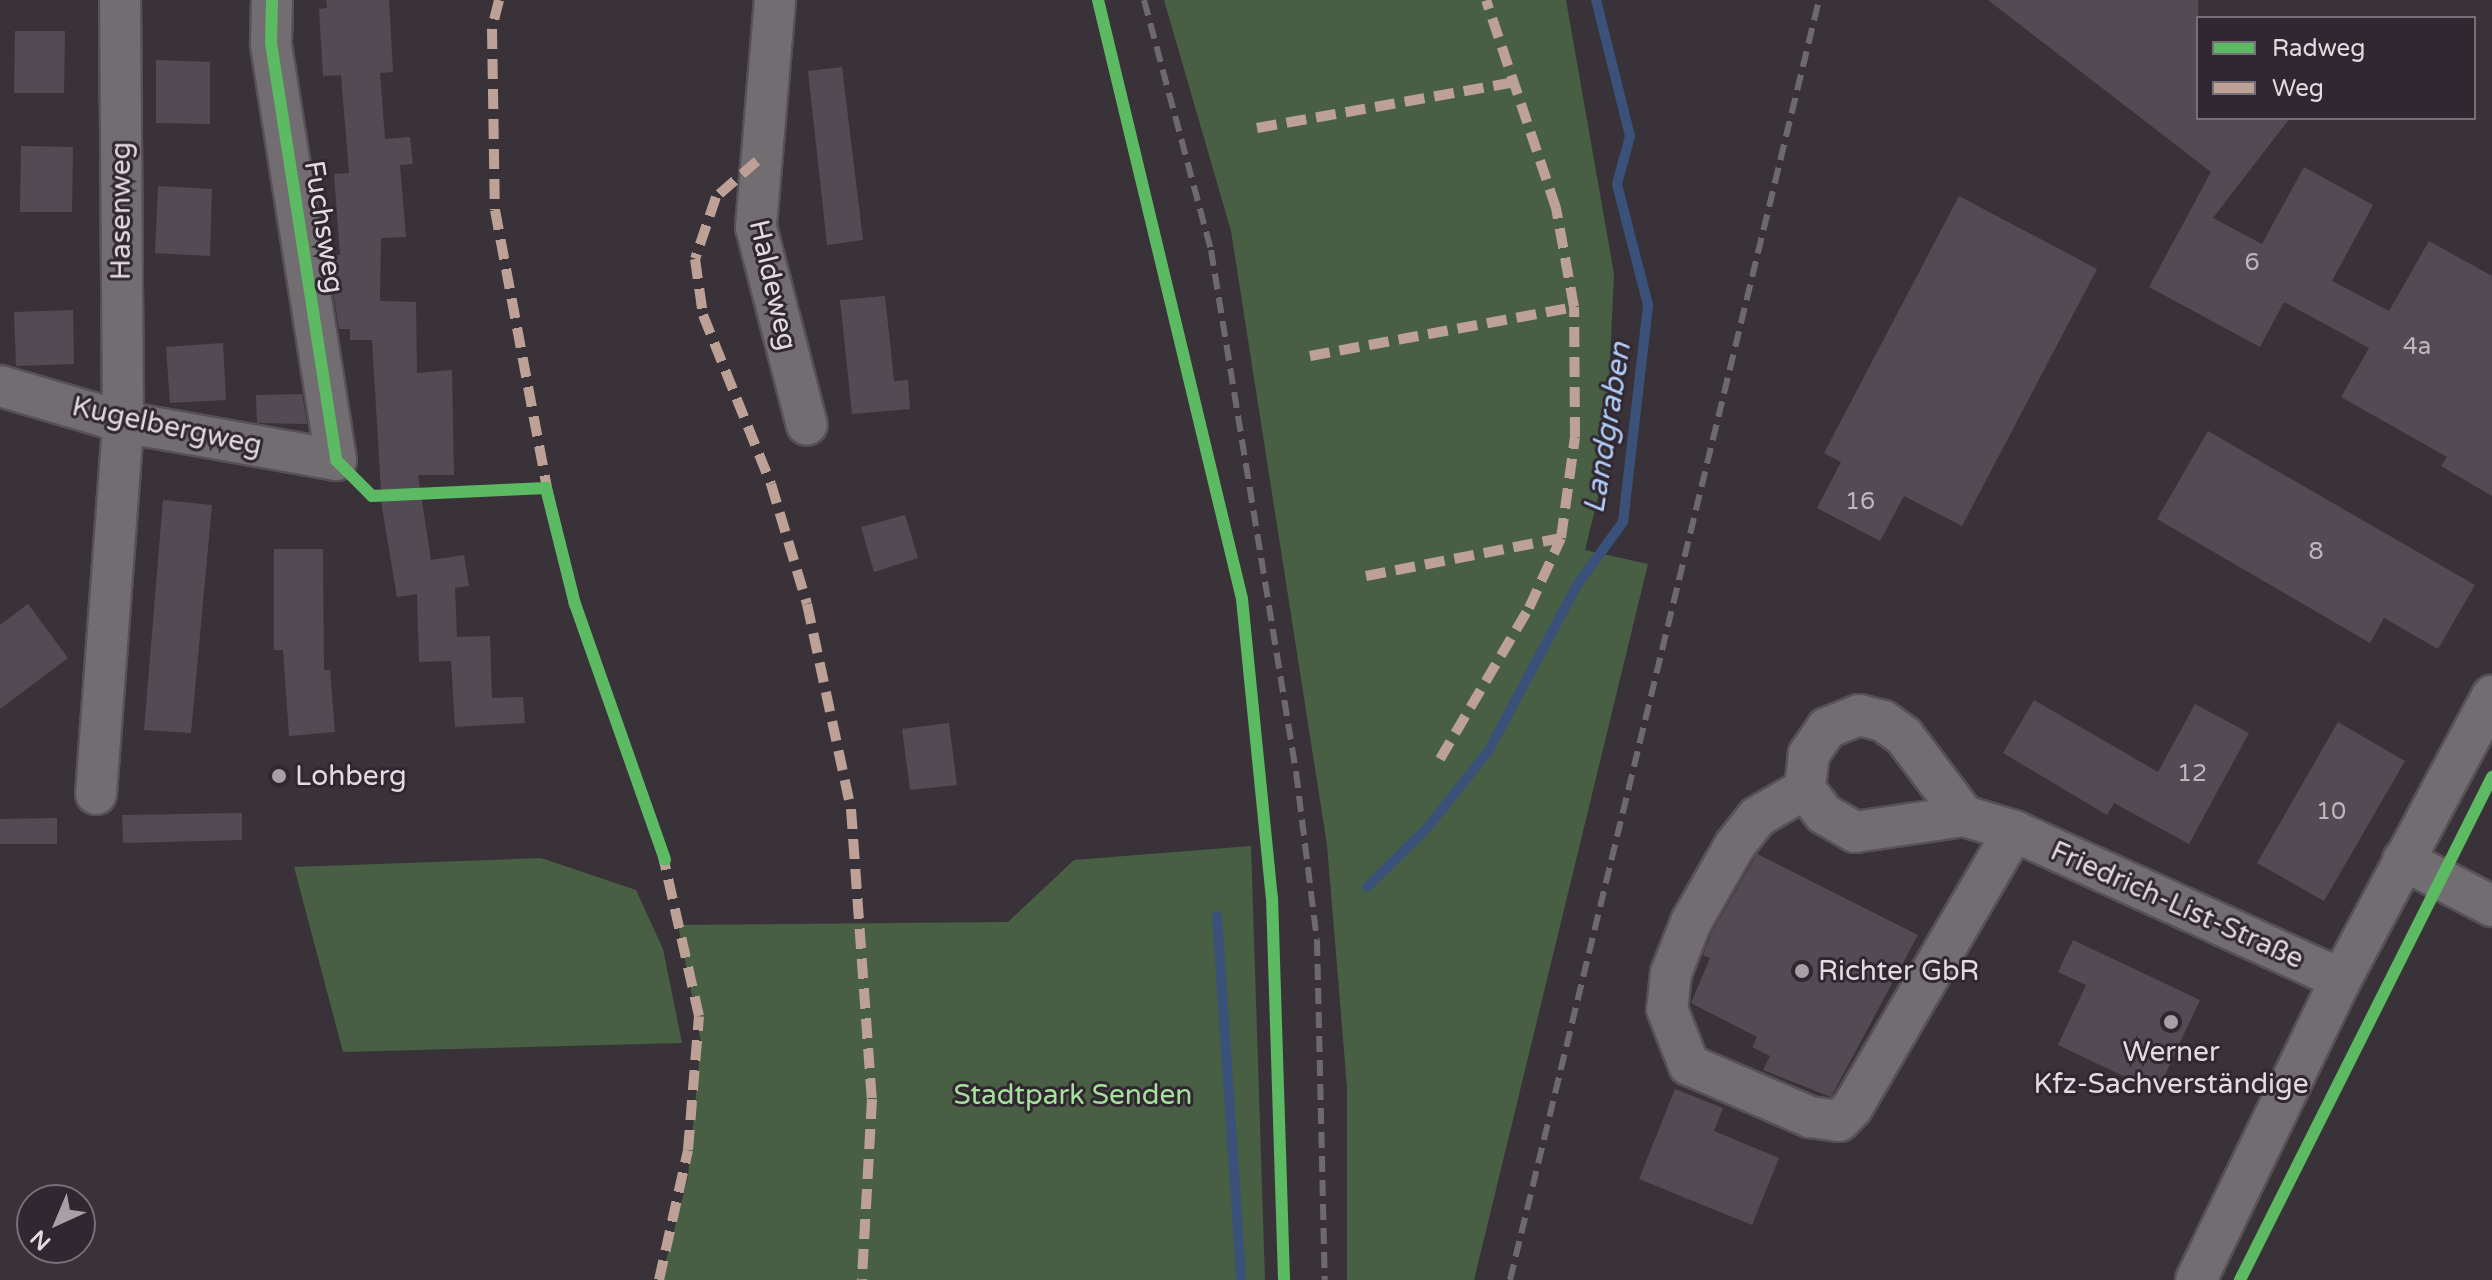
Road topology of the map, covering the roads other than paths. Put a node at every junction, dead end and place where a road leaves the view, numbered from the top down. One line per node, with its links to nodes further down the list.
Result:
1 (120, 0): 5 (street, Hasenweg)
2 (272, 0): 7 (street, Fuchsweg)
3 (775, 0): 6 (street, Haldeweg)
4 (0, 386): 5 (street, Kugelbergweg)
5 (123, 422): 7 (street, Kugelbergweg); 10 (street, Hasenweg)
6 (807, 425)
7 (336, 460)
8 (2492, 696): 13 (street)
9 (1805, 789): 11 (street, Friedrich-List-Straße); 11 (street); 12 (street, Friedrich-List-Straße)
10 (96, 794)
11 (1964, 816): 12 (street, Friedrich-List-Straße)
12 (2014, 831): 15 (street, Friedrich-List-Straße)
13 (2403, 860): 14 (street); 15 (street)
14 (2492, 906)
15 (2341, 979): 16 (street)
16 (2196, 1280)

